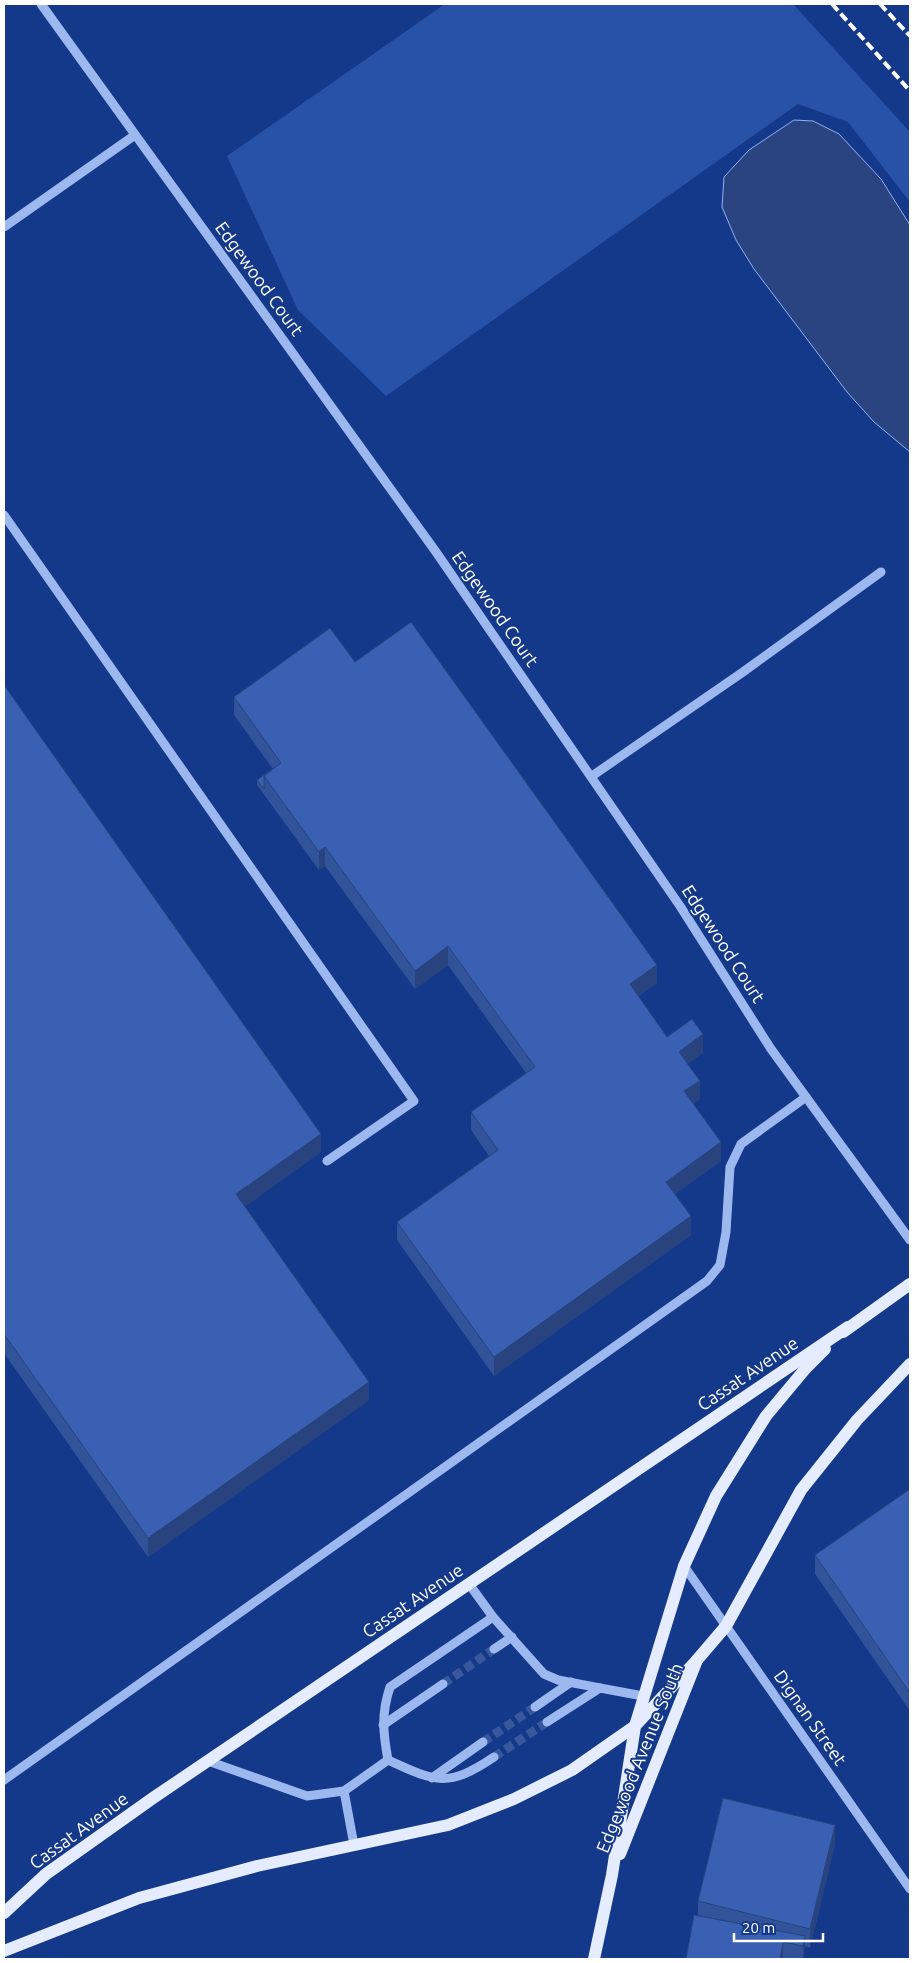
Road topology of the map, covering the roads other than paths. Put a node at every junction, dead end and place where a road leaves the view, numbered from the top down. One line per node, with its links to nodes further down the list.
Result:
1 (41, 4): 2 (street, Edgewood Court)
2 (135, 135): 3 (street); 6 (street, Edgewood Court)
3 (4, 227)
4 (4, 515): 8 (street)
5 (881, 572): 6 (street)
6 (592, 776): 7 (street, Edgewood Court)
7 (806, 1096): 9 (street, Edgewood Court); 33 (street)
8 (327, 1162)
9 (910, 1240)
10 (910, 1284): 11 (main road, Edgewood Avenue South)
11 (848, 1327): 13 (main road, Edgewood Avenue South); 14 (main road, Cassat Avenue)
12 (910, 1364): 16 (main road, Edgewood Avenue South)
13 (684, 1566): 16 (street, Dignan Street); 23 (main road, Edgewood Avenue South)
14 (469, 1584): 15 (street); 31 (main road, Cassat Avenue)
15 (493, 1617): 17 (street); 26 (street)
16 (726, 1626): 19 (main road, Edgewood Avenue South); 37 (street, Dignan Street)
17 (512, 1637): 18 (street); 20 (street)
18 (494, 1649)
19 (698, 1660): 27 (main road); 36 (main road, Edgewood Avenue South)
20 (571, 1682): 22 (street); 24 (street)
21 (443, 1684): 26 (street)
22 (600, 1688): 23 (street); 25 (street)
23 (644, 1696): 27 (main road, Edgewood Avenue South)
24 (535, 1706)
25 (547, 1722)
26 (383, 1725): 30 (street)
27 (634, 1726): 35 (main road); 36 (main road, Edgewood Avenue South)
28 (483, 1742): 32 (street)
29 (494, 1757): 32 (street)
30 (388, 1760): 32 (street); 34 (street)
31 (208, 1762): 34 (street); 38 (main road, Cassat Avenue)
32 (432, 1778)
33 (4, 1780)
34 (344, 1790): 35 (street)
35 (354, 1845): 39 (main road)
36 (612, 1875): 40 (main road, Edgewood Avenue South)
37 (910, 1889)
38 (4, 1912)
39 (4, 1951)
40 (594, 1959)

